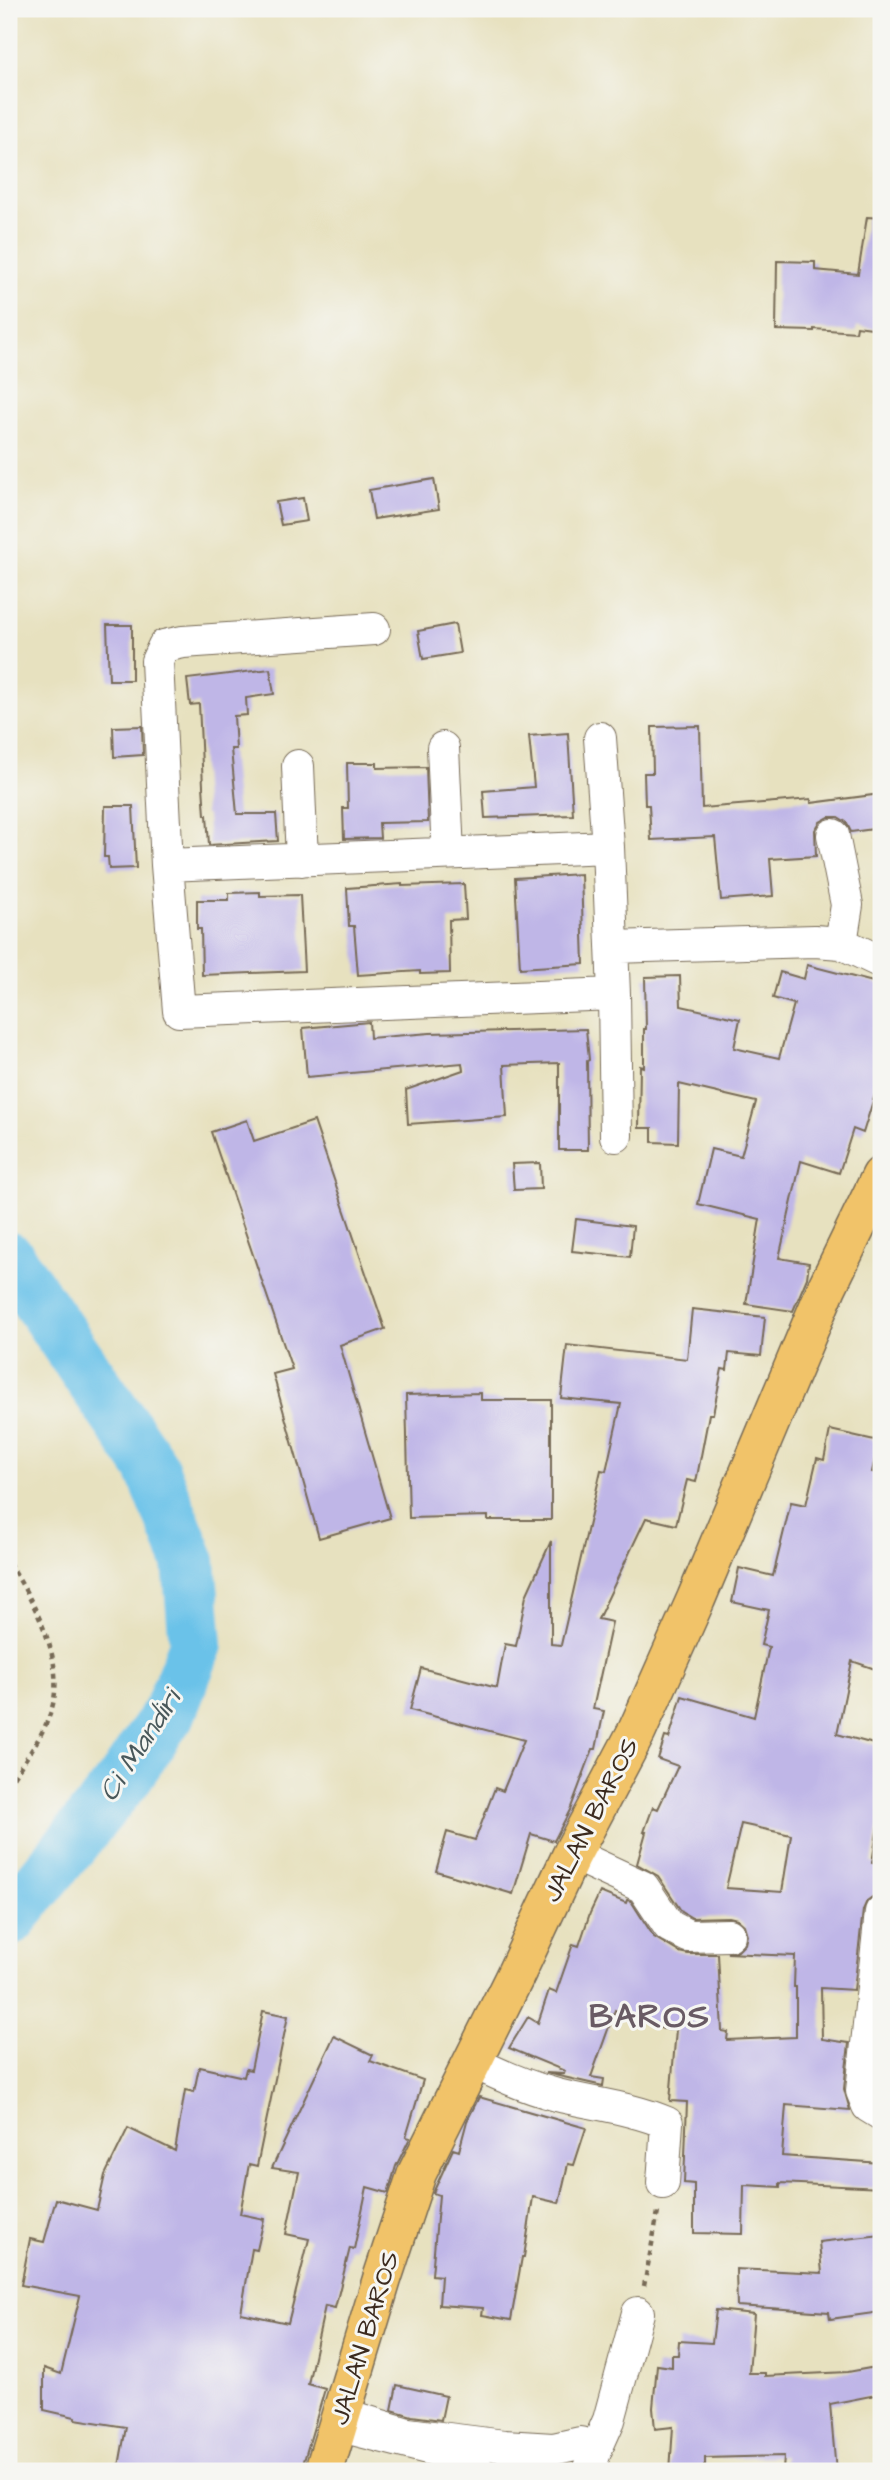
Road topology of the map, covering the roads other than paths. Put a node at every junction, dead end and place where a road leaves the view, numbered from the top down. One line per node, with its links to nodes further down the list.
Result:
1 (374, 629): 9 (street)
2 (600, 738): 6 (street)
3 (443, 748): 7 (street)
4 (299, 766): 8 (street)
5 (834, 835): 10 (street)
6 (608, 847): 7 (street); 11 (street)
7 (448, 853): 8 (street)
8 (302, 860): 9 (street)
9 (167, 865): 13 (street)
10 (841, 943): 11 (street); 12 (street)
11 (613, 947): 13 (street)
12 (881, 962)
13 (614, 994): 14 (street)
14 (616, 1136)
15 (881, 1176): 16 (main road, JALAN BAROS)
16 (572, 1854): 18 (street); 19 (main road, JALAN BAROS)
17 (881, 1912): 20 (street)
18 (729, 1935)
19 (471, 2061): 21 (street); 23 (main road, JALAN BAROS)
20 (881, 2114)
21 (663, 2183)
22 (638, 2313): 24 (street)
23 (339, 2424): 24 (street); 25 (main road, JALAN BAROS); 26 (lane)
24 (592, 2459)
25 (324, 2471)
26 (491, 2471)

